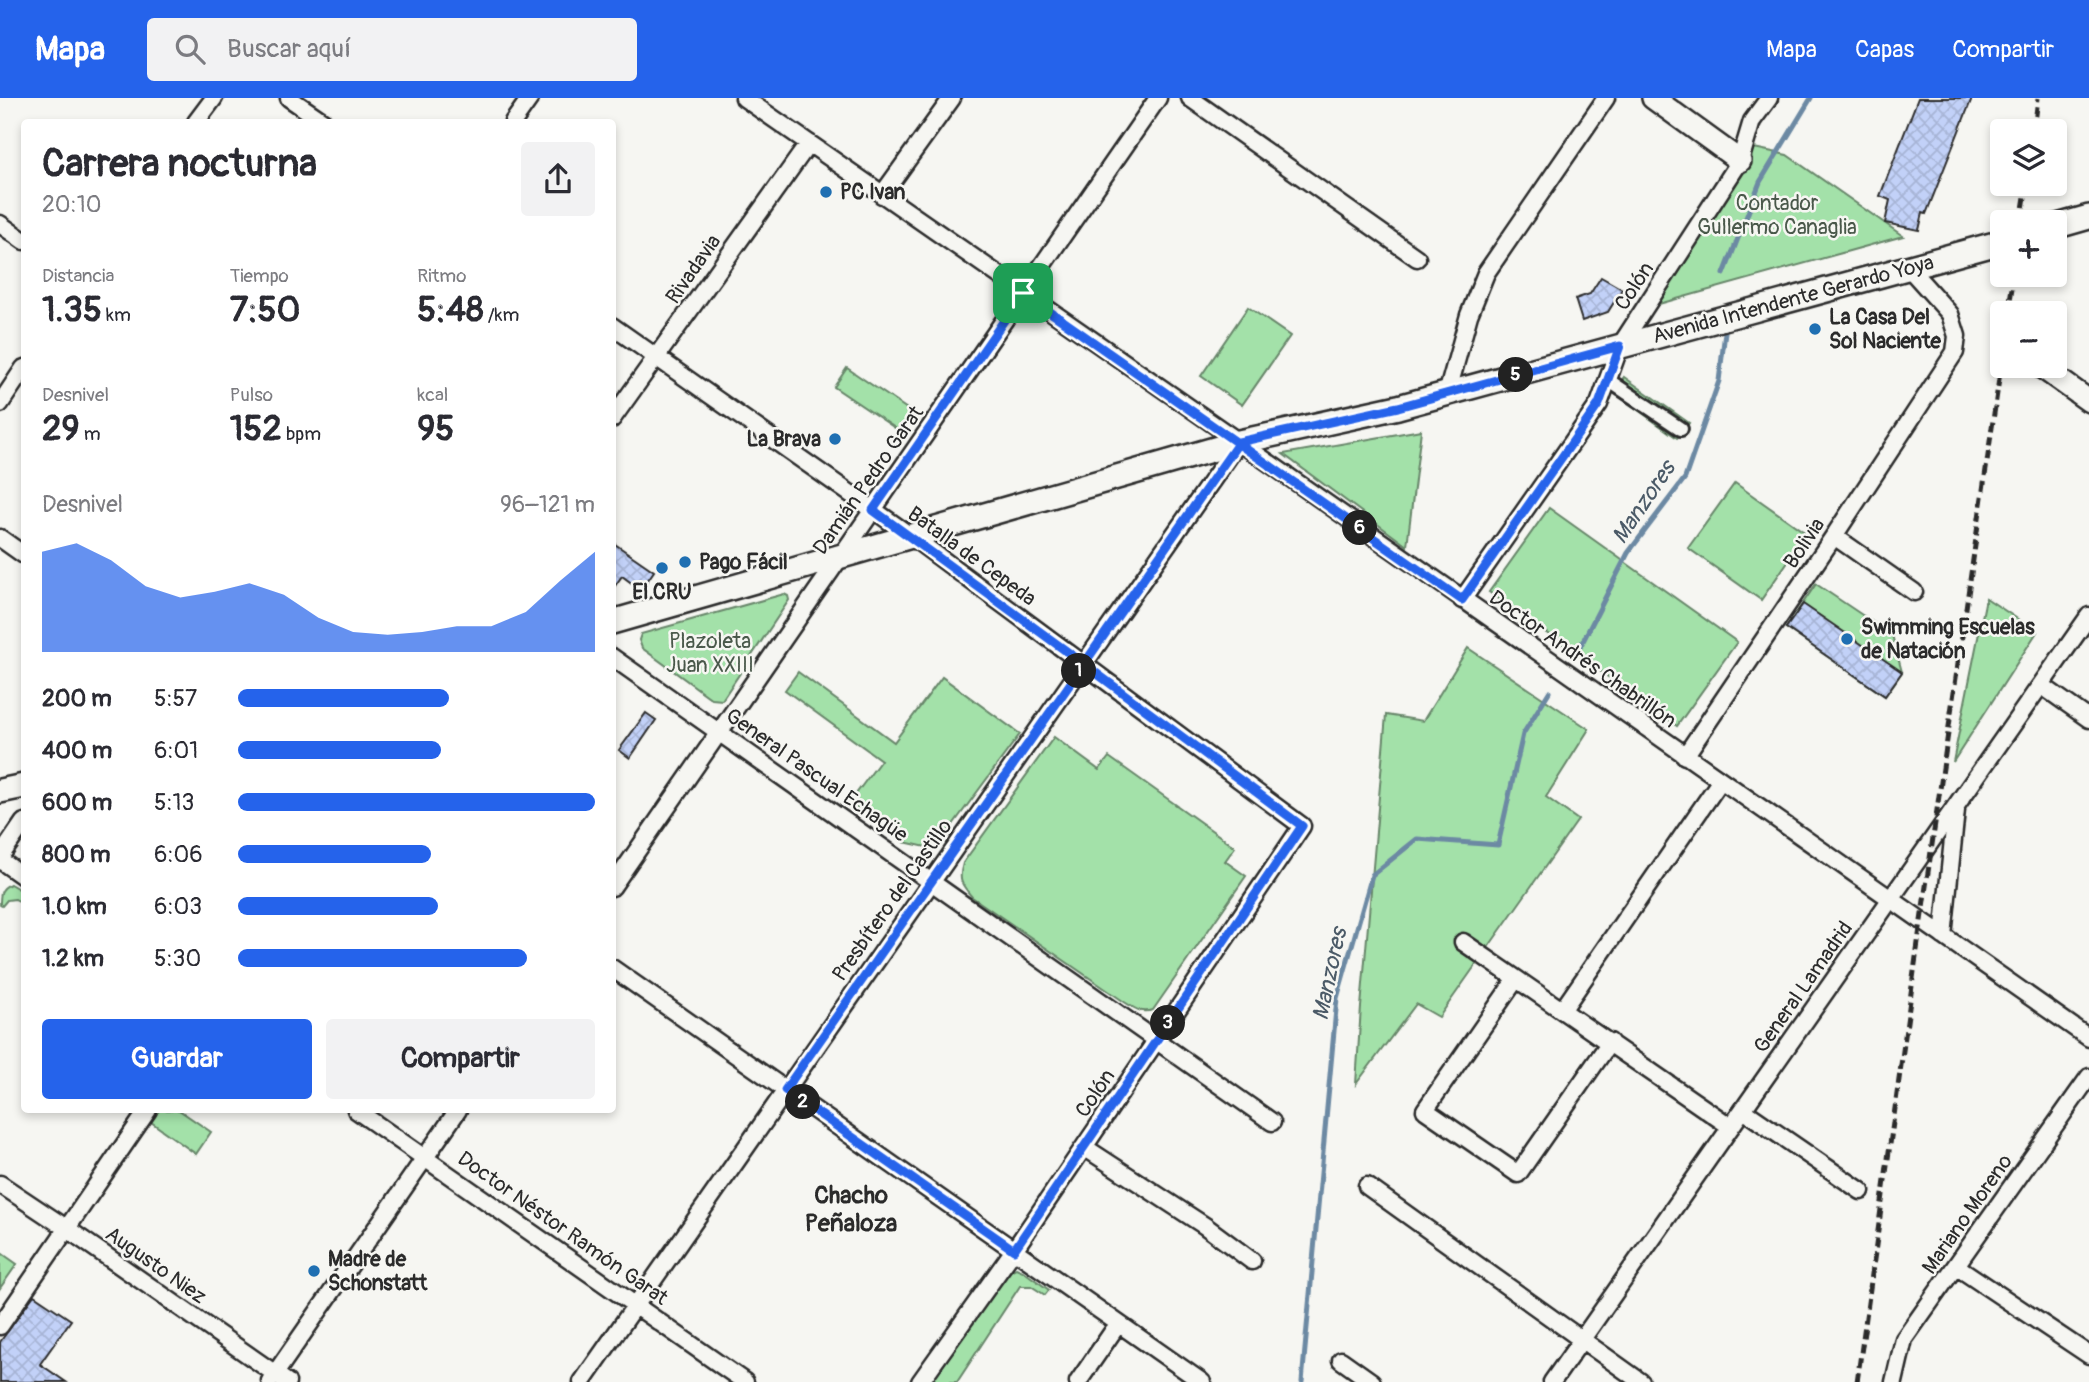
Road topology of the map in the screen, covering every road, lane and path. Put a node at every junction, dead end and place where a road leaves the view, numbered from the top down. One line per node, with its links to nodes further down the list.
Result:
1 (214, 98): 11 (street)
2 (289, 98): 12 (street)
3 (530, 98): 13 (street)
4 (745, 98): 14 (street, Doctor Andrés Chabrillón)
5 (952, 98): 16 (street)
6 (1158, 98): 24 (street, Damián Pedro Garat)
7 (1190, 98): 22 (street)
8 (1606, 98): 31 (street)
9 (1653, 98): 15 (street)
10 (1769, 98): 15 (street, Colón)
11 (198, 119)
12 (320, 119)
13 (515, 119)
14 (808, 143): 16 (street, Doctor Andrés Chabrillón); 27 (street, Rivadavia)
15 (1740, 161): 26 (street, Colón)
16 (882, 195): 24 (street, Doctor Andrés Chabrillón)
17 (2089, 217): 18 (main road)
18 (2067, 223)
19 (0, 224): 20 (street)
20 (21, 240)
21 (1990, 245): 23 (main road, Avenida Intendente Gerardo Yoya)
22 (1417, 258)
23 (1908, 267): 26 (main road, Avenida Intendente Gerardo Yoya); 38 (street, Bolivia)
24 (1023, 293): 36 (street, Doctor Andrés Chabrillón); 37 (street, Damián Pedro Garat)
25 (616, 329): 27 (street, Batalla de Cepeda)
26 (1620, 346): 30 (street, Colón); 31 (main road, Avenida Intendente Gerardo Yoya)
27 (657, 357): 34 (street, Rivadavia); 37 (street, Batalla de Cepeda)
28 (21, 372): 33 (street)
29 (2057, 378): 32 (street)
30 (1608, 380): 35 (street); 44 (street, Colón)
31 (1447, 394): 36 (main road, Avenida Intendente Gerardo Yoya)
32 (2089, 401)
33 (0, 404)
34 (616, 413)
35 (1681, 429)
36 (1239, 442): 39 (main road, Avenida Intendente Gerardo Yoya); 44 (street, Doctor Andrés Chabrillón); 48 (street, Presbítero del Castillo)
37 (873, 510): 39 (street, Batalla de Cepeda); 42 (street, Damián Pedro Garat)
38 (1834, 536): 43 (street); 52 (street, Bolivia)
39 (912, 537): 42 (main road, Avenida Intendente Gerardo Yoya); 48 (street, Batalla de Cepeda)
40 (0, 538): 41 (street)
41 (21, 553)
42 (840, 558): 46 (main road, Avenida Intendente Gerardo Yoya); 51 (street, Damián Pedro Garat)
43 (1914, 592)
44 (1462, 600): 52 (street, Doctor Andrés Chabrillón)
45 (2089, 617): 49 (street, General Lamadrid)
46 (616, 621)
47 (616, 660): 51 (street, General Pascual Echagüe)
48 (1084, 664): 58 (street, Batalla de Cepeda); 62 (street, Presbítero del Castillo)
49 (2041, 685): 50 (street); 56 (street, General Lamadrid)
50 (2089, 719)
51 (719, 732): 61 (street, Damián Pedro Garat); 62 (street, General Pascual Echagüe)
52 (1685, 755): 53 (street, Doctor Andrés Chabrillón)
53 (1721, 780): 63 (street, Doctor Andrés Chabrillón); 68 (street)
54 (21, 787): 55 (main road)
55 (0, 791)
56 (1956, 807): 63 (street, General Lamadrid); 64 (street)
57 (21, 826): 59 (street)
58 (1302, 826): 70 (street, Colón)
59 (0, 858): 60 (street)
60 (21, 875)
61 (616, 881)
62 (931, 881): 70 (street, General Pascual Echagüe); 73 (street, Presbítero del Castillo)
63 (1891, 899): 64 (street, Doctor Andrés Chabrillón); 74 (street, General Lamadrid)
64 (1944, 936): 69 (street, Doctor Andrés Chabrillón)
65 (1463, 942): 67 (street)
66 (616, 971): 73 (street)
67 (1516, 979): 68 (street); 71 (street)
68 (1563, 1009): 71 (street)
69 (2089, 1038)
70 (1156, 1041): 78 (street, General Pascual Echagüe); 80 (street, Colón)
71 (1610, 1042): 79 (street)
72 (2089, 1077): 88 (street, Mariano Moreno)
73 (785, 1090): 86 (street); 89 (street, Presbítero del Castillo)
74 (1743, 1110): 79 (street, General Lamadrid); 84 (street)
75 (146, 1113): 85 (street)
76 (360, 1113): 81 (street, Doctor Néstor Ramón Garat)
77 (456, 1113): 81 (street)
78 (1272, 1122)
79 (1731, 1127): 92 (street, General Lamadrid)
80 (1084, 1147): 86 (street, Colón); 87 (street)
81 (425, 1158): 89 (street, Doctor Néstor Ramón Garat); 95 (street)
82 (0, 1184): 85 (street, Augusto Niez)
83 (1367, 1186): 92 (street)
84 (1861, 1191)
85 (66, 1228): 91 (street); 95 (street, Augusto Niez)
86 (1014, 1250): 90 (street); 98 (street, Colón)
87 (1252, 1261)
88 (1956, 1266): 93 (street); 104 (street, Mariano Moreno)
89 (636, 1304): 96 (street, Presbítero del Castillo); 97 (street, Doctor Néstor Ramón Garat)
90 (1118, 1324): 99 (street); 100 (street)
91 (0, 1326)
92 (1582, 1339): 102 (street, General Lamadrid); 103 (street)
93 (2089, 1355)
94 (1341, 1360): 101 (street)
95 (277, 1379)
96 (582, 1382)
97 (744, 1382)
98 (920, 1382)
99 (1078, 1382)
100 (1202, 1382)
101 (1372, 1382)
102 (1552, 1382)
103 (1641, 1382)
104 (1894, 1382)

